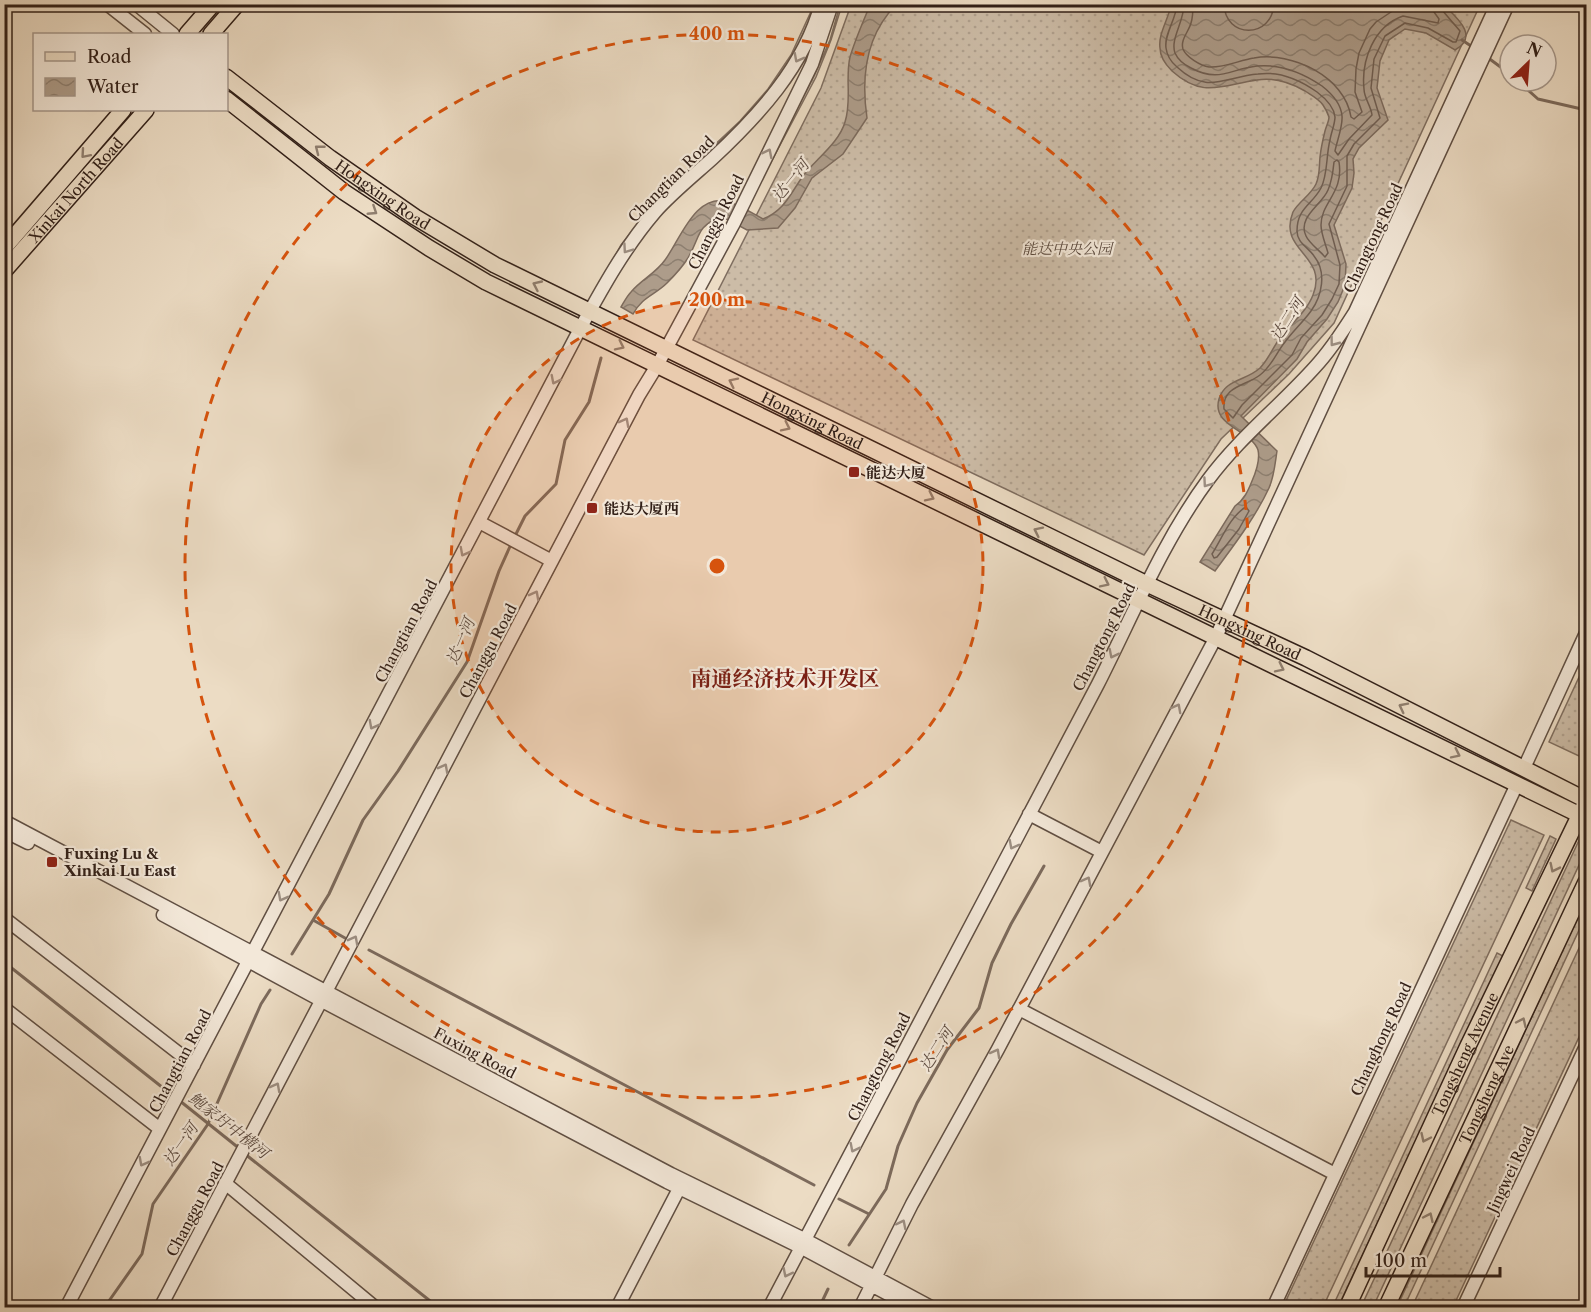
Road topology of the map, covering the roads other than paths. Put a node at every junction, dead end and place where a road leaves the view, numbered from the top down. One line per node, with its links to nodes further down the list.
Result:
1 (107, 4): 9 (street)
2 (136, 4): 10 (street)
3 (213, 4): 11 (main road)
4 (237, 4): 12 (main road)
5 (822, 4): 19 (street, Changtian Road, one-way to 19)
6 (832, 4): 21 (street, Changgu Road, one-way to 6)
7 (1497, 4): 25 (street, Changtong Road, one-way to 25)
8 (1508, 4): 27 (street, Changtong Road)
9 (144, 33)
10 (172, 33)
11 (188, 33)
12 (211, 33)
13 (228, 79): 19 (main road, Hongxing Road, one-way to 13)
14 (228, 101): 20 (main road, Hongxing Road, one-way to 20)
15 (122, 111): 17 (main road, Xinkai North Road, one-way to 17)
16 (145, 111): 18 (main road, Xinkai North Road)
17 (4, 248)
18 (4, 271)
19 (590, 310): 20 (street, Changtian Road); 21 (main road, Hongxing Road)
20 (581, 327): 22 (main road, Hongxing Road, one-way to 22); 23 (street, Changtian Road, one-way to 23)
21 (666, 350): 22 (street, Changgu Road); 25 (main road, Hongxing Road, one-way to 21)
22 (658, 364): 24 (street, Changgu Road, one-way to 22); 26 (main road, Hongxing Road, one-way to 26)
23 (479, 522): 24 (street); 39 (street, Changtian Road, one-way to 39)
24 (552, 561): 40 (street, Changgu Road, one-way to 24)
25 (1147, 584): 26 (street, Changtong Road); 27 (main road, Hongxing Road)
26 (1140, 600): 29 (main road, Hongxing Road); 33 (street, Changtong Road, one-way to 33)
27 (1224, 620): 29 (street, Changtong Road); 30 (main road, Hongxing Road, one-way to 27)
28 (1587, 633): 30 (street)
29 (1216, 637): 31 (main road, Hongxing Road, one-way to 31); 36 (street, Changtong Road, one-way to 29)
30 (1524, 768): 32 (main road, Hongxing Road)
31 (1516, 784): 32 (main road, Hongxing Road); 46 (street, Changhong Road)
32 (1585, 809): 60 (main road, Tongsheng Avenue, one-way to 60)
33 (1029, 813): 36 (street); 49 (street, Changtong Road, one-way to 49)
34 (4, 821): 39 (street, Fuxing Road)
35 (4, 831): 39 (street, Fuxing Road)
36 (1102, 852): 42 (street, Changtong Road, one-way to 36)
37 (1587, 882): 61 (main road, Tongsheng Ave, one-way to 37)
38 (4, 918): 44 (street)
39 (251, 957): 40 (street, Fuxing Road); 44 (street, Changtian Road)
40 (324, 997): 47 (street, Changgu Road, one-way to 40); 48 (street, Fuxing Road)
41 (4, 1008): 45 (street)
42 (1019, 1009): 46 (street); 50 (street, Changtong Road, one-way to 42)
43 (1587, 1046): 62 (street, Jingwei Road)
44 (194, 1065): 45 (street, Changtian Road)
45 (160, 1129): 51 (street, Changtian Road, one-way to 51)
46 (1335, 1174): 59 (street, Changhong Road)
47 (225, 1183): 52 (street, Changgu Road); 53 (street)
48 (682, 1184): 49 (street, Fuxing Road); 54 (street)
49 (802, 1243): 50 (street, Fuxing Road); 55 (street, Changtong Road, one-way to 55)
50 (873, 1280): 56 (street, Changtong Road); 57 (street, Fuxing Road); 58 (street, Fuxing Road)
51 (66, 1308)
52 (160, 1308)
53 (376, 1308)
54 (617, 1308)
55 (769, 1308)
56 (860, 1308)
57 (914, 1308)
58 (933, 1308)
59 (1273, 1308)
60 (1347, 1308)
61 (1386, 1308)
62 (1463, 1308)

